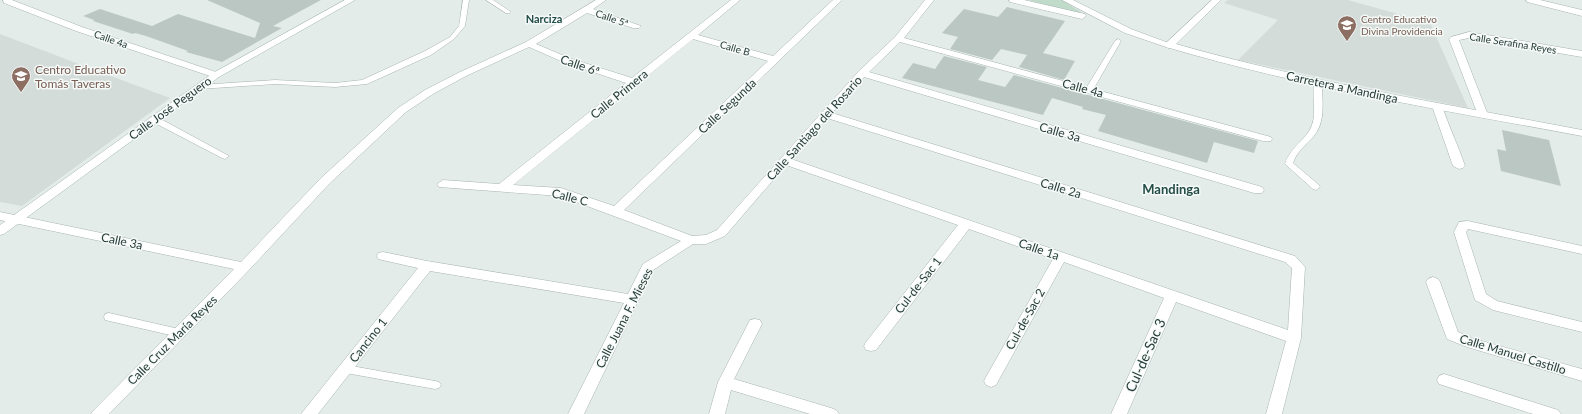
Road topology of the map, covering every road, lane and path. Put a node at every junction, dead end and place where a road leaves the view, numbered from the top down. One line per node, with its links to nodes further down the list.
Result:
1 (350, 0): 27 (street, Calle José Peguero)
2 (466, 0): 30 (lane)
3 (489, 0): 15 (lane)
4 (602, 0): 14 (street, Calle Cruz María Reyes)
5 (736, 0): 19 (street, Calle Primera)
6 (838, 0): 25 (street, Calle Segunda)
7 (930, 0): 20 (street, Calle Santiago del Rosario)
8 (1013, 0): 17 (street)
9 (1083, 0): 13 (street)
10 (1217, 0): 23 (street)
11 (1530, 0): 16 (street)
12 (6, 2): 27 (street, Calle 4a)
13 (1070, 2): 23 (street, Carretera a Mandinga)
14 (588, 10): 18 (street, Calle 5ª); 22 (street, Calle Cruz María Reyes)
15 (508, 12)
16 (1582, 14)
17 (1082, 16)
18 (636, 26)
19 (693, 36): 25 (street, Calle B); 28 (street, Calle Primera)
20 (898, 39): 26 (street, Calle Santiago del Rosario); 31 (street, Calle 4a)
21 (1118, 41): 31 (lane)
22 (529, 44): 28 (street, Calle 6ª); 55 (street, Calle Cruz María Reyes)
23 (1169, 45): 29 (street, Carretera a Mandinga)
24 (1582, 54): 34 (street, Calle Serafina Reyes)
25 (776, 60): 45 (street, Calle Segunda)
26 (862, 73): 33 (street, Calle Santiago del Rosario); 44 (street, Calle 3a)
27 (216, 75): 30 (street, Calle José Peguero)
28 (633, 82): 43 (street, Calle Primera)
29 (1318, 83): 32 (street, Carretera a Mandinga); 42 (lane)
30 (199, 87): 35 (street, Calle José Peguero)
31 (1088, 90): 37 (street, Calle 4a)
32 (1438, 106): 34 (street, Carretera a Mandinga); 40 (street)
33 (825, 114): 39 (street, Calle Santiago del Rosario); 63 (street, Calle 2a)
34 (1483, 115): 36 (street, Carretera a Mandinga)
35 (154, 119): 38 (lane); 47 (street, Calle José Peguero)
36 (1582, 133)
37 (1267, 139)
38 (225, 156)
39 (784, 160): 48 (street, Calle 1a); 50 (street, Calle Santiago del Rosario)
40 (1459, 166)
41 (443, 184): 43 (street, Calle C)
42 (1316, 186)
43 (502, 188): 45 (street, Calle C)
44 (1258, 190)
45 (616, 210): 50 (street, Calle C)
46 (0, 216): 47 (street, Calle 3a)
47 (16, 219): 49 (street, Calle José Peguero); 55 (street, Calle 3a)
48 (966, 224): 53 (street, Calle 1a); 64 (street, Cul-de-Sac 1)
49 (0, 231)
50 (691, 240): 58 (street, Calle Juana F. Mieses)
51 (1582, 250): 61 (street)
52 (383, 256): 54 (street)
53 (1060, 257): 57 (street, Calle 1a); 68 (street, Cul-de-Sac 2)
54 (427, 266): 58 (street); 65 (street, Cancino 1)
55 (244, 267): 62 (street, Calle Cruz María Reyes)
56 (1433, 282): 66 (street, Calle Manuel Castillo)
57 (1172, 296): 63 (street, Calle 1a); 76 (street, Cul-de-Sac 3)
58 (631, 299): 73 (street, Calle Juana F. Mieses)
59 (109, 317): 62 (lane)
60 (755, 324): 69 (street)
61 (1582, 326)
62 (179, 333): 71 (street, Calle Cruz María Reyes)
63 (1294, 338): 77 (street)
64 (871, 346)
65 (346, 369): 70 (lane); 72 (street, Cancino 1)
66 (1582, 375)
67 (1444, 380): 78 (street)
68 (991, 381)
69 (725, 382): 74 (street); 75 (street)
70 (435, 385)
71 (99, 414)
72 (308, 414)
73 (576, 414)
74 (717, 414)
75 (831, 414)
76 (1119, 414)
77 (1274, 414)
78 (1553, 414)

